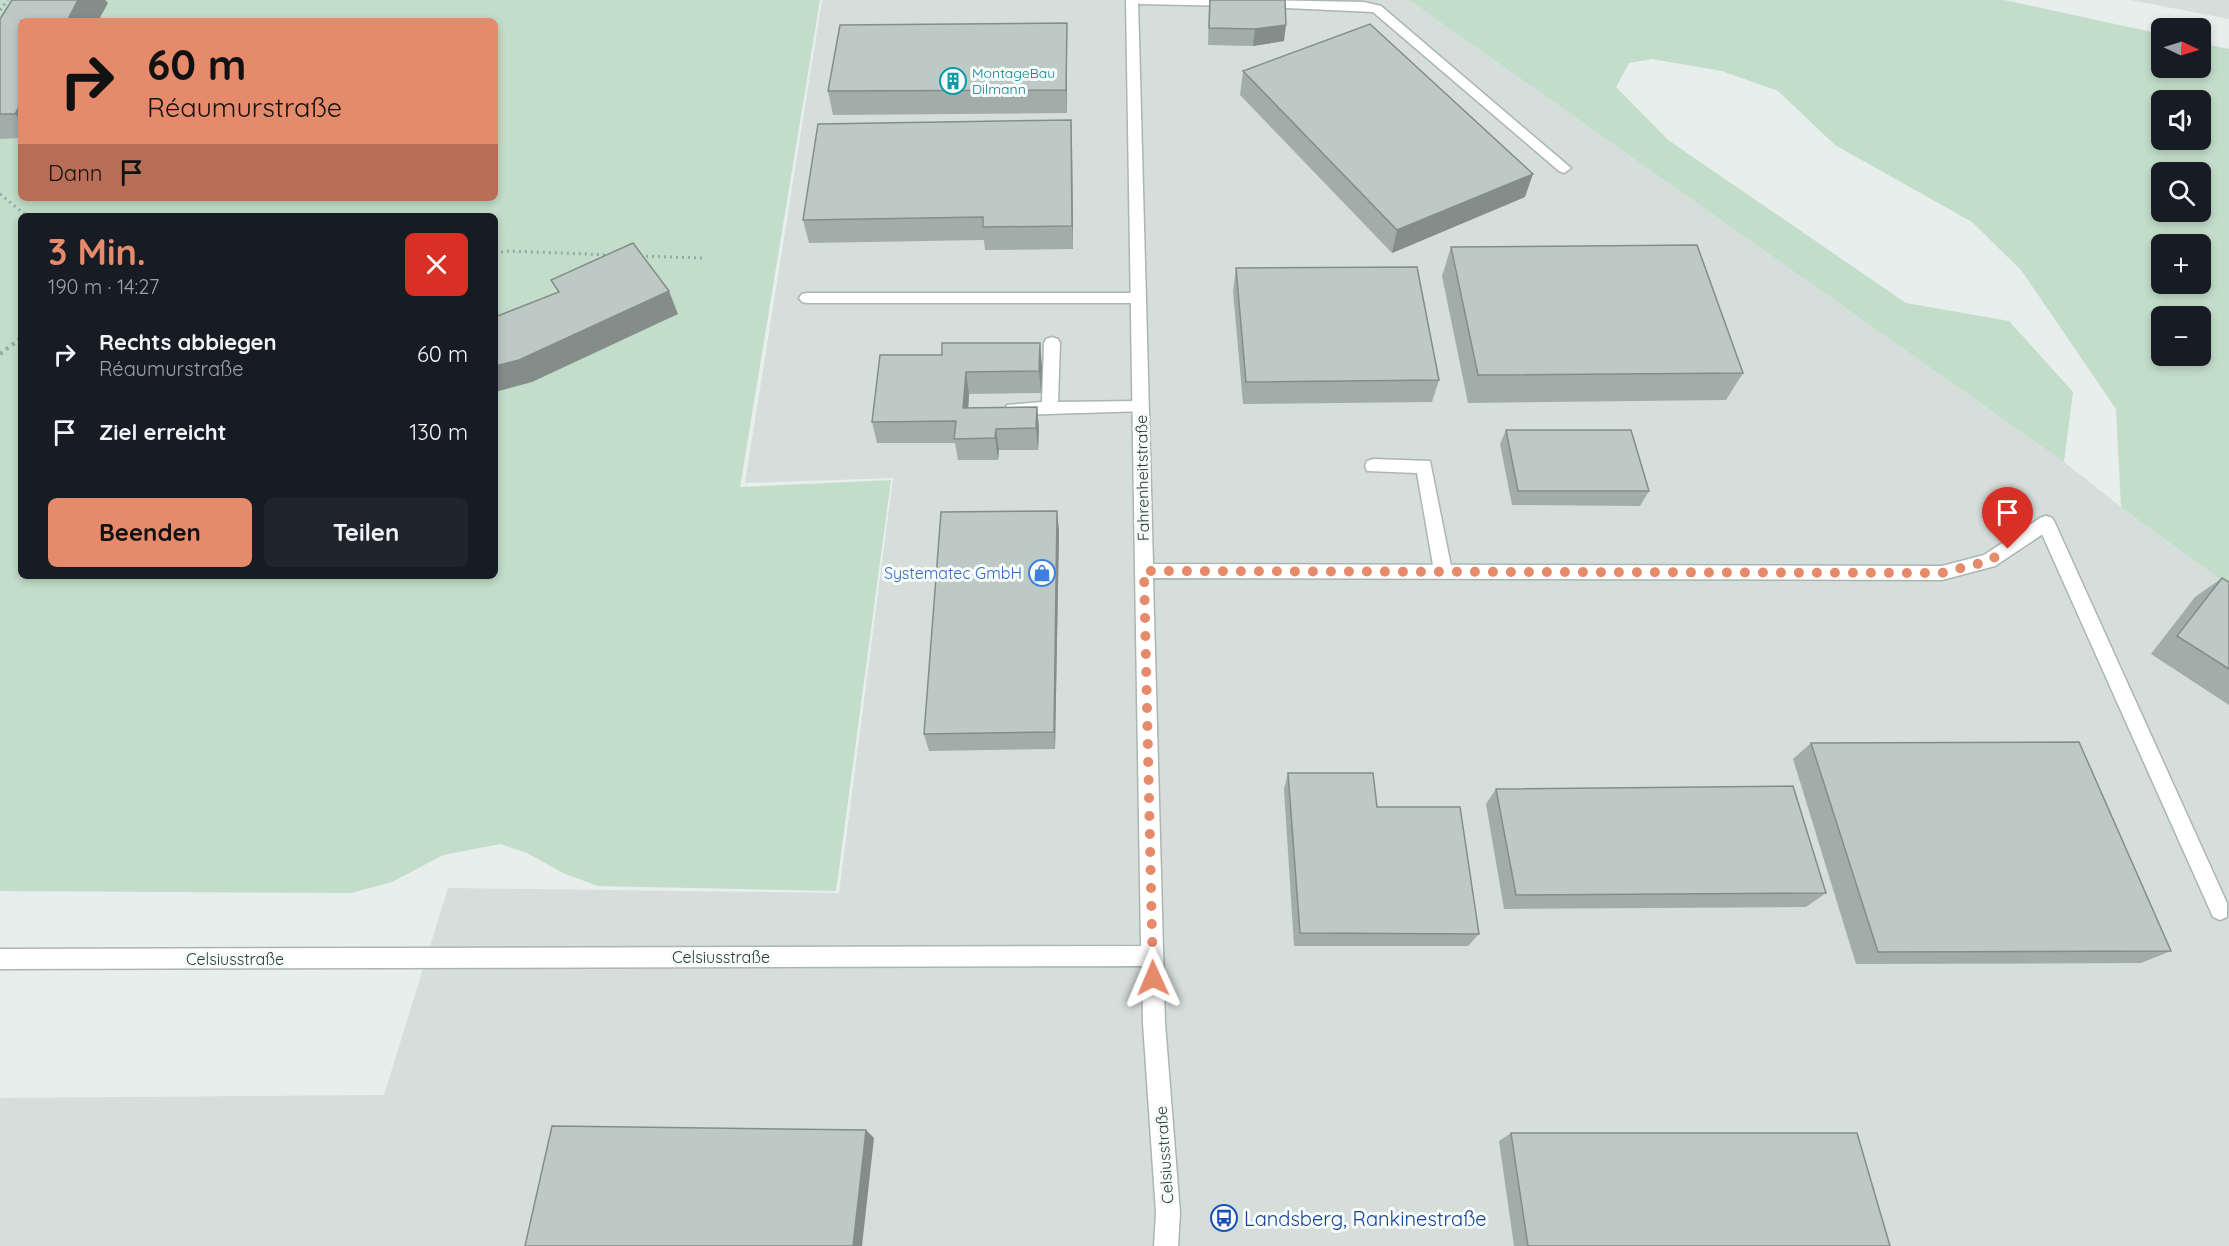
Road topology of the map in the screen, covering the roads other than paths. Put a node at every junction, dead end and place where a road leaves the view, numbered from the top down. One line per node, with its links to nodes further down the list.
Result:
1 (1132, 0): 5 (street, Fahrenheitstraße)
2 (1140, 0): 3 (street)
3 (1564, 168)
4 (807, 298): 5 (street)
5 (1138, 298): 7 (street, Fahrenheitstraße)
6 (1052, 343): 8 (street)
7 (1140, 407): 8 (street); 11 (street, Fahrenheitstraße)
8 (1050, 408): 9 (street)
9 (992, 410)
10 (1373, 466): 12 (street)
11 (1144, 571): 12 (street); 14 (street, Fahrenheitstraße)
12 (1443, 571): 13 (street)
13 (2220, 910)
14 (1152, 956): 15 (street, Celsiusstraße); 16 (street, Celsiusstraße)
15 (0, 959)
16 (1166, 1246)

